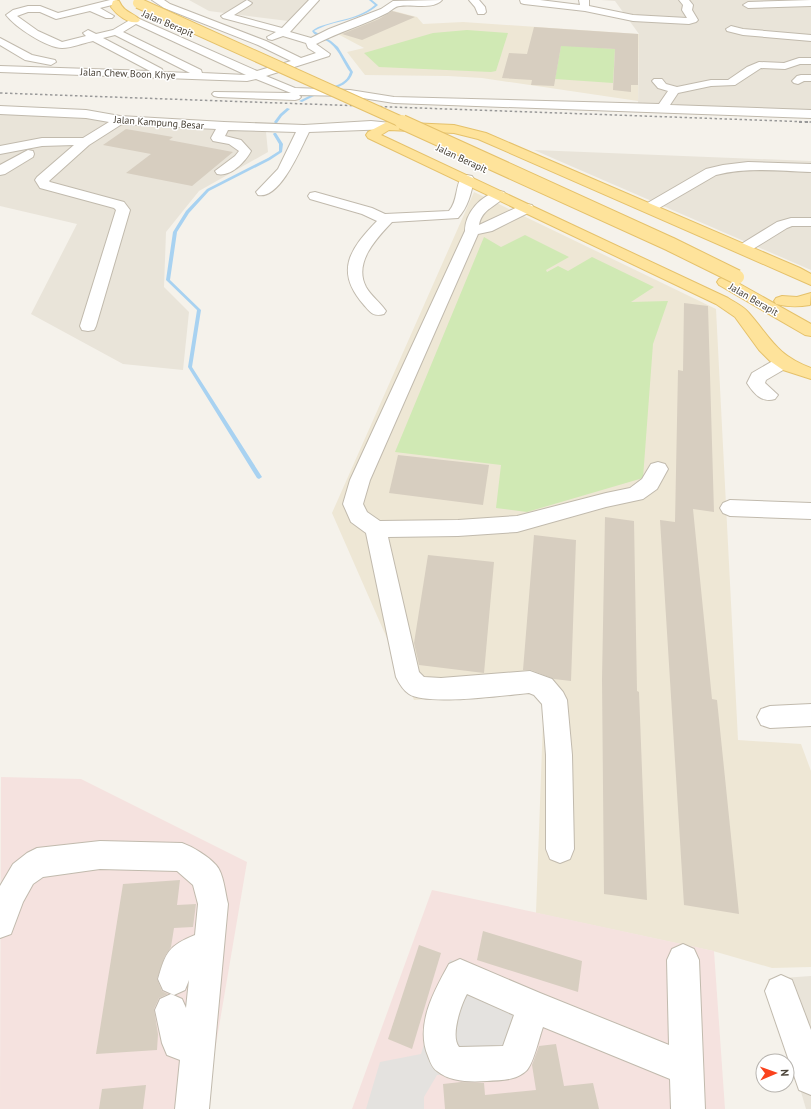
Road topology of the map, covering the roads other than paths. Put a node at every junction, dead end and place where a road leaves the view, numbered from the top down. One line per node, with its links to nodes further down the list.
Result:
1 (157, 0): 15 (street)
2 (314, 0): 29 (street)
3 (437, 0): 31 (street)
4 (474, 0): 16 (street)
5 (684, 0): 13 (street)
6 (184, 1): 15 (street)
7 (523, 1): 13 (street); 17 (street)
8 (112, 2): 9 (main road, Jalan Berapit); 12 (street); 22 (main road)
9 (132, 3): 51 (main road, Jalan Berapit); 81 (main road, bridge)
10 (247, 3): 21 (street)
11 (811, 3): 14 (street)
12 (90, 4): 19 (street); 20 (street)
13 (584, 4)
14 (748, 5)
15 (172, 8): 34 (street)
16 (481, 12)
17 (551, 12)
18 (211, 14): 21 (street)
19 (56, 16): 23 (street); 24 (street)
20 (109, 16)
21 (226, 16): 29 (street)
22 (135, 20): 28 (street); 35 (street)
23 (70, 24)
24 (24, 26): 27 (street); 30 (street)
25 (80, 29): 30 (street)
26 (731, 29): 32 (street)
27 (6, 31)
28 (116, 32): 30 (street); 36 (street)
29 (283, 33): 31 (street); 34 (street)
30 (95, 38): 37 (street)
31 (318, 38): 38 (street, Jalan Chew Boon Khye)
32 (811, 38)
33 (0, 41): 41 (street)
34 (258, 41): 38 (street)
35 (186, 44): 36 (street); 43 (street)
36 (156, 52): 37 (street); 44 (street)
37 (131, 58): 42 (street)
38 (299, 61): 43 (street, Jalan Chew Boon Khye)
39 (811, 61): 49 (street)
40 (0, 69): 41 (street, Jalan Chew Boon Khye)
41 (68, 71): 42 (street, Jalan Chew Boon Khye)
42 (164, 74): 44 (street, Jalan Chew Boon Khye)
43 (256, 75): 44 (street, Jalan Chew Boon Khye); 52 (street)
44 (206, 76)
45 (811, 78): 47 (street)
46 (658, 81): 49 (street)
47 (798, 81)
48 (446, 90): 52 (street)
49 (675, 90): 53 (street)
50 (218, 94): 51 (street)
51 (328, 96): 81 (main road, Jalan Berapit)
52 (422, 101): 53 (street)
53 (662, 108): 55 (street)
54 (0, 110): 56 (street, Jalan Kampung Besar)
55 (811, 114)
56 (120, 120): 57 (street, Jalan Kampung Besar); 64 (street)
57 (224, 126): 60 (street, Jalan Kampung Besar); 63 (street)
58 (387, 126): 59 (street); 62 (main road); 76 (main road)
59 (318, 128): 60 (street, Jalan Kampung Besar); 62 (street)
60 (304, 129): 72 (street)
61 (152, 130): 63 (street)
62 (372, 135): 71 (main road)
63 (217, 138): 70 (street)
64 (85, 142): 65 (street); 66 (street)
65 (5, 149): 67 (street)
66 (72, 154): 67 (street); 87 (street)
67 (40, 155): 69 (street)
68 (811, 168): 76 (street)
69 (0, 171)
70 (222, 171)
71 (467, 179): 73 (main road); 77 (street)
72 (263, 192)
73 (499, 195): 75 (main road); 79 (street)
74 (315, 196): 77 (street)
75 (527, 208): 79 (street); 89 (main road)
76 (648, 208): 80 (main road)
77 (388, 218): 85 (street)
78 (811, 222): 80 (street)
79 (472, 231): 95 (street)
80 (743, 249): 82 (main road)
81 (731, 279): 84 (main road); 88 (main road, Jalan Berapit)
82 (809, 281)
83 (811, 298): 84 (main road)
84 (782, 301): 86 (main road)
85 (378, 311)
86 (811, 317)
87 (88, 326)
88 (811, 331)
89 (784, 362): 90 (main road); 91 (street)
90 (811, 374)
91 (769, 395)
92 (658, 468): 95 (street)
93 (730, 508): 94 (street)
94 (811, 511)
95 (376, 528): 98 (street)
96 (811, 715): 97 (street)
97 (770, 717)
98 (560, 849)
99 (0, 923): 100 (street)
100 (209, 945): 102 (street); 106 (street)
101 (682, 960): 107 (street)
102 (174, 979)
103 (781, 991): 108 (street)
104 (533, 1007): 107 (street)
105 (171, 1010): 106 (street)
106 (198, 1051): 109 (street)
107 (686, 1069): 110 (street)
108 (811, 1078)
109 (192, 1109)
110 (688, 1109)

